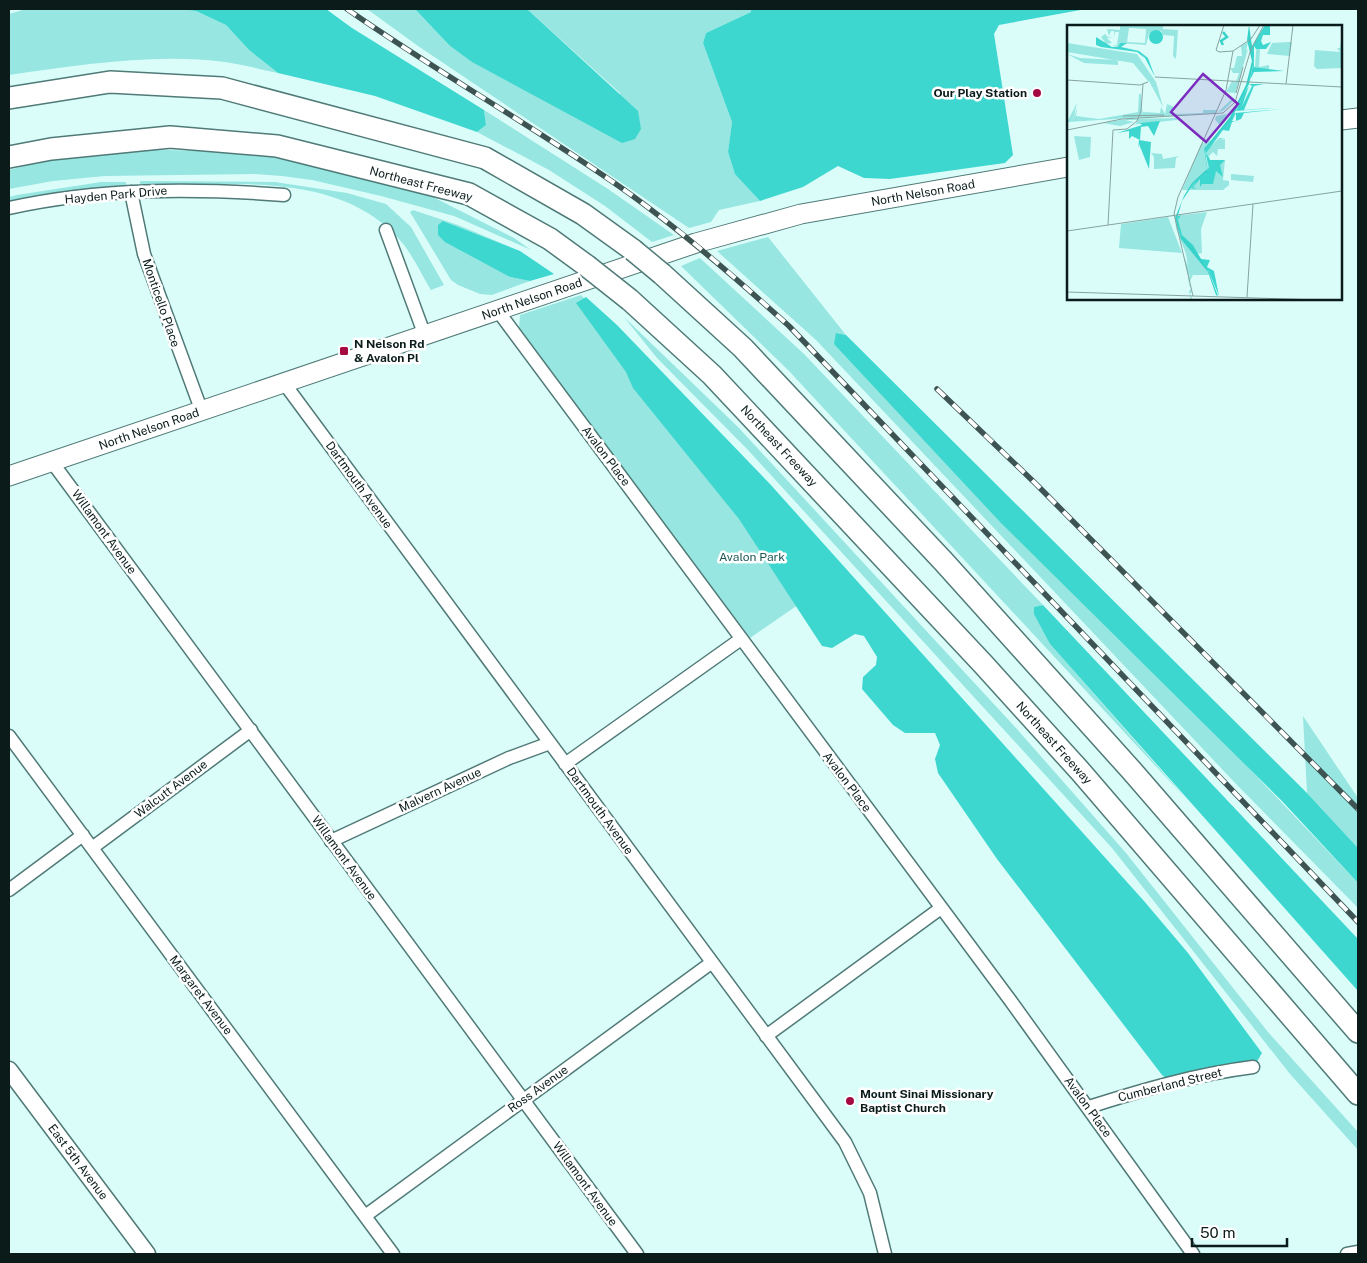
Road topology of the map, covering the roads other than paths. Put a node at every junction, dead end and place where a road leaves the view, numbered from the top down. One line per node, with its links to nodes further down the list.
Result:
1 (91, 86): 2 (highway); 3 (highway); 30 (highway, bridge)
2 (9, 89)
3 (9, 98)
4 (1358, 118): 5 (main road)
5 (1342, 120)
6 (12, 157): 28 (highway, Northeast Freeway, bridge)
7 (1067, 167): 12 (main road, North Nelson Road)
8 (131, 192): 9 (street, Hayden Park Drive); 10 (street, Hayden Park Drive); 15 (street, Monticello Place)
9 (284, 195)
10 (9, 208)
11 (386, 230): 13 (street)
12 (498, 311): 13 (main road, North Nelson Road); 18 (street, Avalon Place)
13 (425, 336): 14 (main road, North Nelson Road)
14 (284, 383): 15 (main road, North Nelson Road); 21 (street, Dartmouth Avenue)
15 (202, 412): 16 (main road, North Nelson Road)
16 (52, 462): 17 (main road, North Nelson Road); 19 (street, Willamont Avenue)
17 (9, 476)
18 (741, 639): 22 (street); 27 (street, Avalon Place)
19 (251, 730): 24 (street, Willamont Avenue); 25 (street, Walcutt Avenue)
20 (9, 736): 23 (street, Margaret Avenue)
21 (550, 743): 22 (street, Dartmouth Avenue); 24 (street, Malvern Avenue)
22 (565, 764): 29 (street, Dartmouth Avenue)
23 (83, 835): 25 (street, Margaret Avenue); 26 (street)
24 (331, 841): 37 (street, Willamont Avenue)
25 (92, 848): 40 (street, Margaret Avenue)
26 (9, 890)
27 (941, 908): 33 (street); 39 (street, Avalon Place)
28 (1246, 962): 36 (highway, Northeast Freeway); 38 (highway)
29 (711, 963): 33 (street, Dartmouth Avenue); 37 (street, Ross Avenue)
30 (1334, 1004): 31 (highway); 32 (highway)
31 (1358, 1016)
32 (1358, 1032)
33 (766, 1036): 45 (street, Dartmouth Avenue)
34 (1253, 1067): 39 (street, Cumberland Street)
35 (9, 1070): 42 (main road, East 5th Avenue)
36 (1358, 1094)
37 (523, 1099): 40 (street, Ross Avenue); 44 (street, Willamont Avenue)
38 (1358, 1106)
39 (1089, 1108): 46 (street, Avalon Place)
40 (365, 1216): 43 (street, Margaret Avenue)
41 (1358, 1252): 47 (street)
42 (147, 1254)
43 (393, 1254)
44 (637, 1254)
45 (885, 1254)
46 (1193, 1254)
47 (1348, 1254)

